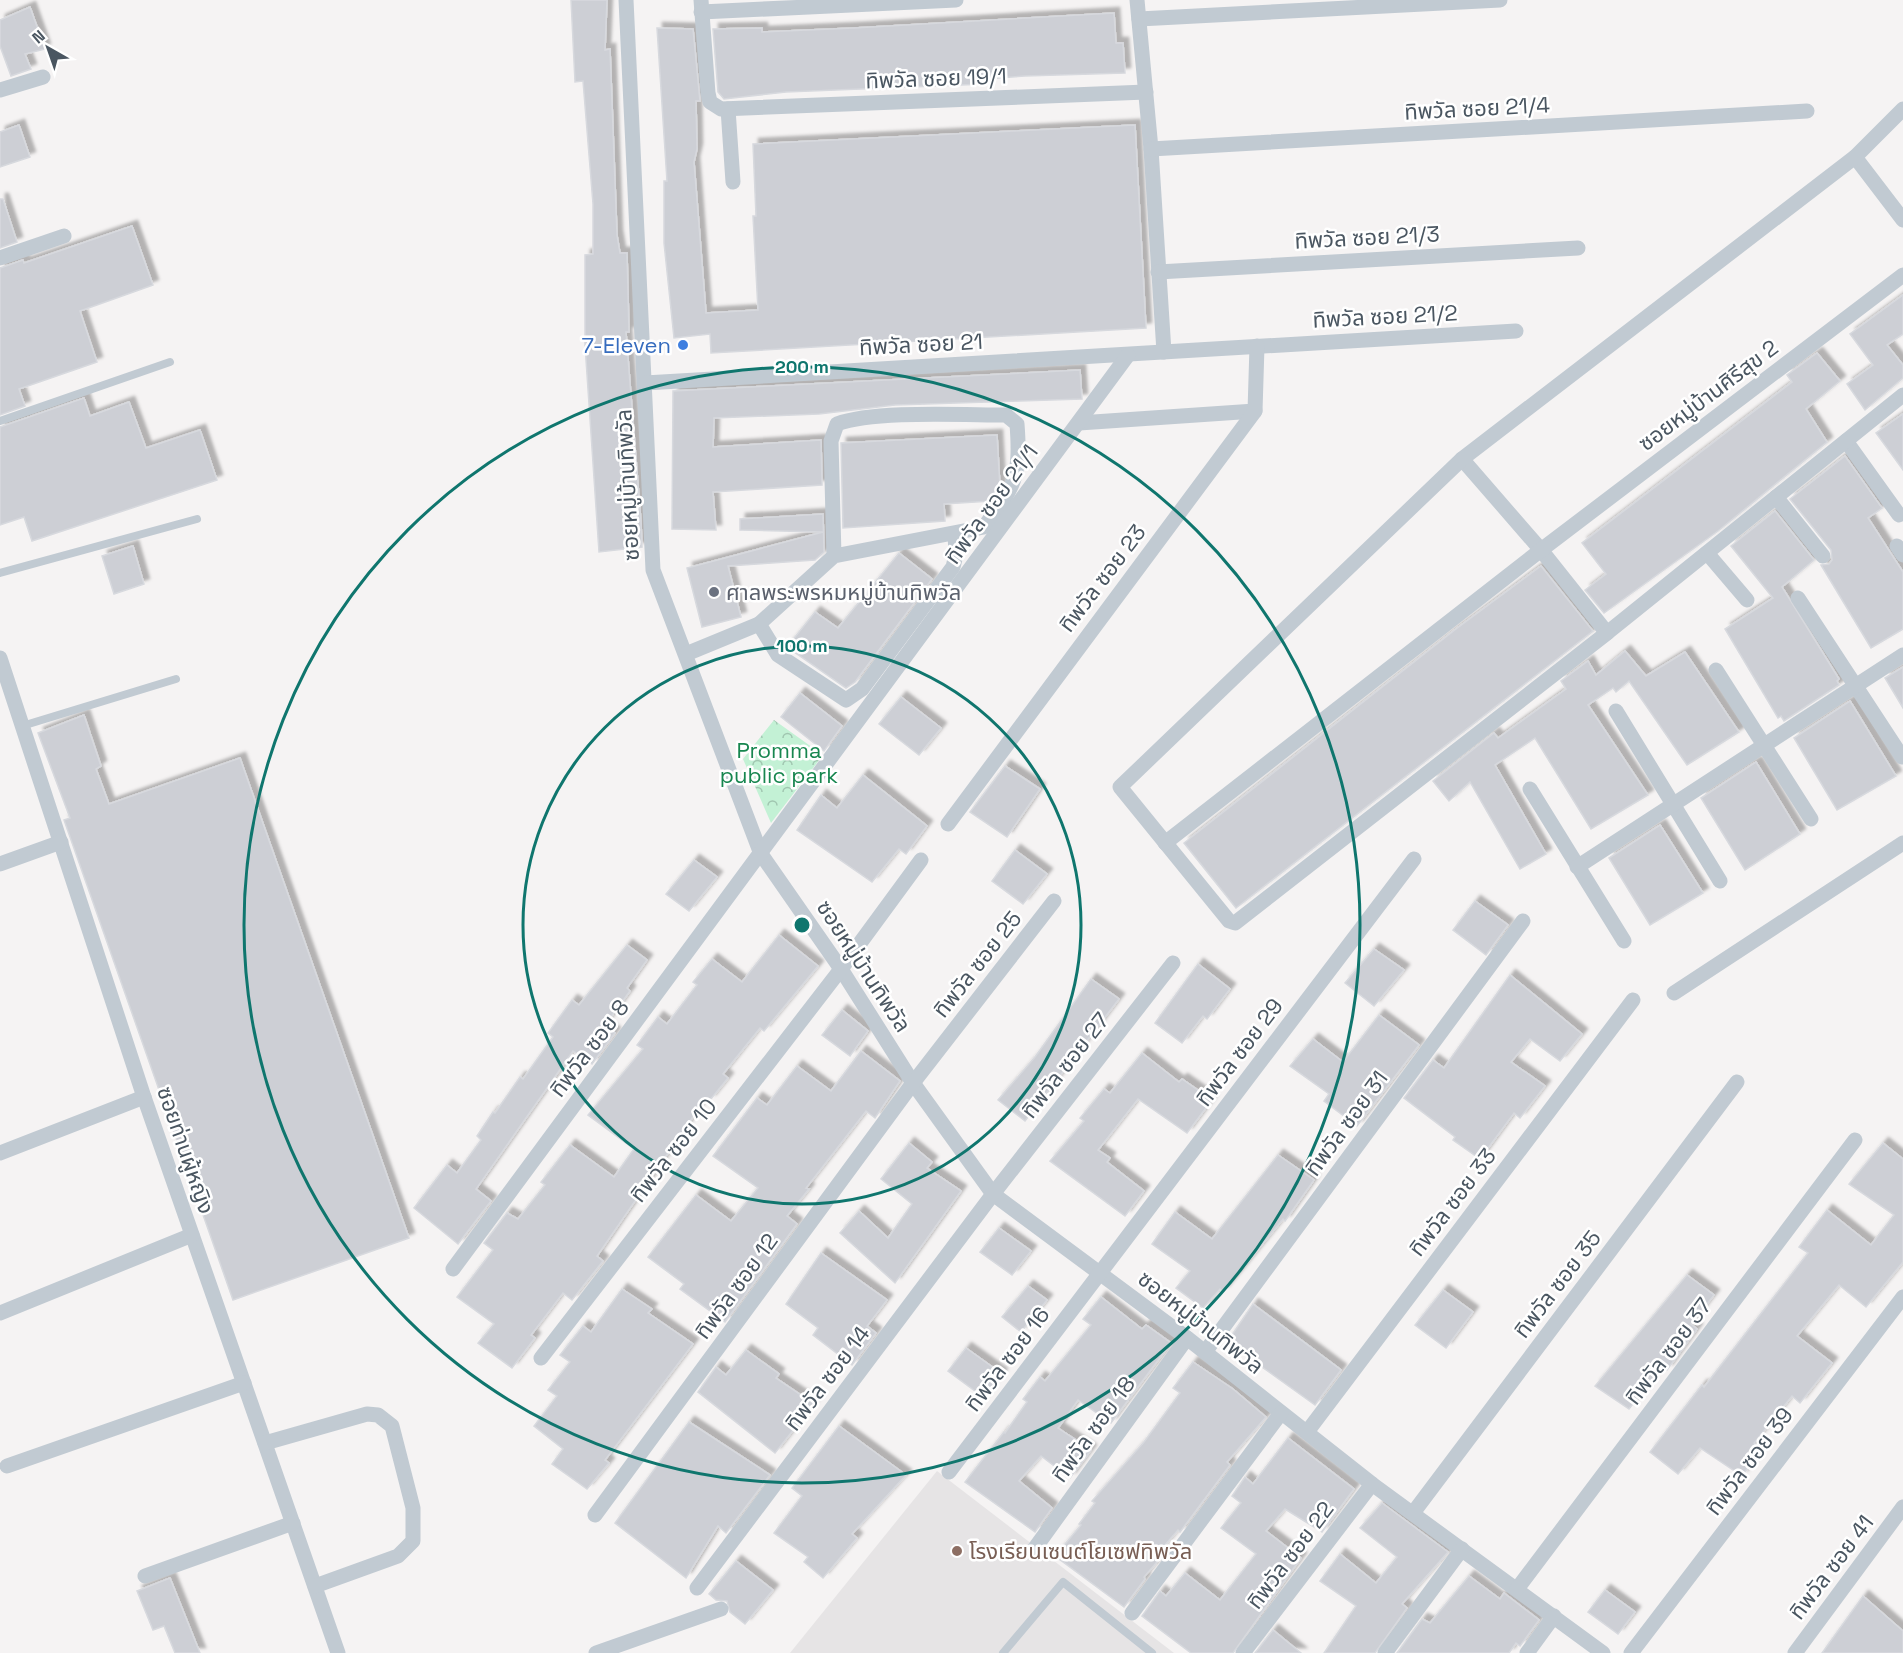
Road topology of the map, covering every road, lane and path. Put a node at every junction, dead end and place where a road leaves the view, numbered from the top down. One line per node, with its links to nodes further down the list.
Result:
1 (626, 0): 27 (street, ซอยหมู่บ้านทิพวัล)
2 (956, 0): 5 (street)
3 (1137, 0): 6 (street)
4 (1500, 0): 6 (street)
5 (701, 6): 10 (street)
6 (1139, 19): 9 (street)
7 (43, 77): 8 (street)
8 (0, 90)
9 (1146, 92): 10 (street, ทิพวัล ซอย 19/1); 13 (street)
10 (728, 109): 15 (street)
11 (1903, 109): 14 (street)
12 (1806, 111): 13 (street, ทิพวัล ซอย 21/4)
13 (1151, 148): 20 (street)
14 (1855, 157): 16 (street); 33 (street)
15 (733, 182)
16 (1903, 220)
17 (64, 236): 19 (street)
18 (1578, 248): 20 (street, ทิพวัล ซอย 21/3)
19 (0, 258)
20 (1158, 272): 24 (street)
21 (1903, 275): 38 (street, ซอยหมู่บ้านศิรีสุข 2)
22 (1516, 331): 23 (street, ทิพวัล ซอย 21/2)
23 (1257, 346): 24 (street, ทิพวัล ซอย 21/2); 29 (street)
24 (1164, 352): 25 (street, ทิพวัล ซอย 21)
25 (1128, 355): 27 (street, ทิพวัล ซอย 21); 31 (street, ทิพวัล ซอย 21/1)
26 (170, 362): 30 (lane)
27 (645, 383): 47 (street, ซอยหมู่บ้านทิพวัล)
28 (1903, 395): 32 (street)
29 (1255, 411): 31 (street); 60 (street, ทิพวัล ซอย 23)
30 (0, 421)
31 (1079, 423): 64 (street, ทิพวัล ซอย 21/1)
32 (1846, 441): 34 (street); 35 (street)
33 (1462, 459): 38 (street); 62 (street)
34 (1776, 497): 39 (street); 41 (street)
35 (1899, 515)
36 (197, 519): 42 (lane)
37 (955, 534): 40 (street); 40 (street); 45 (street)
38 (1541, 550): 46 (street); 62 (street, ซอยหมู่บ้านศิรีสุข 2)
39 (1707, 553): 44 (street); 46 (street)
40 (834, 556): 45 (street)
41 (1823, 556)
42 (0, 573)
43 (1798, 598): 52 (street)
44 (1747, 600)
45 (759, 624): 47 (street)
46 (1607, 633): 62 (street)
47 (686, 654): 64 (street, ซอยหมู่บ้านทิพวัล)
48 (1903, 655): 52 (street)
49 (0, 658): 54 (street, ซอยท่านผู้หญิง)
50 (1716, 670): 55 (street)
51 (176, 679): 54 (lane)
52 (1856, 686): 55 (street); 56 (street)
53 (1616, 711): 58 (street)
54 (22, 726): 61 (street, ซอยท่านผู้หญิง)
55 (1764, 744): 58 (street); 59 (street)
56 (1902, 757)
57 (1530, 789): 68 (street)
58 (1674, 805): 68 (street); 69 (street)
59 (1811, 819)
60 (948, 824)
61 (61, 842): 67 (street); 79 (street, ซอยท่านผู้หญิง)
62 (1165, 843)
63 (1903, 843): 75 (street)
64 (761, 854): 74 (street, ซอยหมู่บ้านทิพวัล); 84 (street, ทิพวัล ซอย 8)
65 (1414, 859): 85 (street, ทิพวัล ซอย 29)
66 (921, 860): 74 (street)
67 (0, 864)
68 (1577, 867): 72 (street)
69 (1720, 881)
70 (1054, 901): 78 (street, ทิพวัล ซอย 25)
71 (1523, 921): 89 (street, ทิพวัล ซอย 31)
72 (1624, 941)
73 (1173, 963): 82 (street, ทิพวัล ซอย 27)
74 (841, 969): 78 (street, ซอยหมู่บ้านทิพวัล); 90 (street, ทิพวัล ซอย 10)
75 (1674, 993)
76 (1633, 1000): 93 (street, ทิพวัล ซอย 33)
77 (1737, 1082): 99 (street, ทิพวัล ซอย 35)
78 (913, 1083): 82 (street, ซอยหมู่บ้านทิพวัล); 100 (street, ทิพวัล ซอย 12)
79 (144, 1097): 81 (street); 83 (street, ซอยท่านผู้หญิง)
80 (1855, 1140): 107 (street, ทิพวัล ซอย 37)
81 (0, 1153)
82 (993, 1194): 85 (street, ซอยหมู่บ้านทิพวัล); 106 (street, ทิพวัล ซอย 14)
83 (192, 1235): 87 (street); 91 (street, ซอยท่านผู้หญิง)
84 (453, 1269)
85 (1100, 1272): 88 (street, ซอยหมู่บ้านทิพวัล); 96 (street, ทิพวัล ซอย 16)
86 (1903, 1297): 120 (street, ทิพวัล ซอย 39)
87 (0, 1313)
88 (1187, 1338): 89 (street, ซอยหมู่บ้านทิพวัล); 102 (street, ทิพวัล ซอย 18)
89 (1205, 1352): 92 (street, ซอยหมู่บ้านทิพวัล)
90 (541, 1358)
91 (244, 1383): 94 (street, ซอยท่านผู้หญิง); 95 (street)
92 (1281, 1413): 93 (street, ซอยหมู่บ้านทิพวัล); 109 (street)
93 (1307, 1432): 97 (street, ซอยหมู่บ้านทิพวัล)
94 (265, 1443): 101 (street, ซอยท่านผู้หญิง); 105 (street)
95 (7, 1466)
96 (949, 1472)
97 (1372, 1484): 99 (street, ซอยหมู่บ้านทิพวัล); 116 (street, ทิพวัล ซอย 22)
98 (1903, 1507): 121 (street, ทิพวัล ซอย 41)
99 (1413, 1513): 103 (street, ซอยหมู่บ้านทิพวัล)
100 (595, 1515)
101 (293, 1523): 104 (street); 105 (street, ซอยท่านผู้หญิง)
102 (1035, 1548)
103 (1462, 1549): 107 (street, ซอยหมู่บ้านทิพวัล); 117 (street)
104 (145, 1576)
105 (315, 1586): 112 (street, ซอยท่านผู้หญิง)
106 (697, 1588)
107 (1517, 1589): 110 (street, ซอยหมู่บ้านทิพวัล)
108 (721, 1609): 111 (street)
109 (1132, 1613)
110 (1554, 1617): 118 (street); 119 (street, ซอยหมู่บ้านทิพวัล)
111 (626, 1648): 113 (street)
112 (338, 1653)
113 (596, 1653)
114 (1003, 1653): 115 (lane)
115 (1152, 1653)
116 (1243, 1653)
117 (1385, 1653)
118 (1527, 1653)
119 (1602, 1653)
120 (1631, 1653)
121 (1795, 1653)

